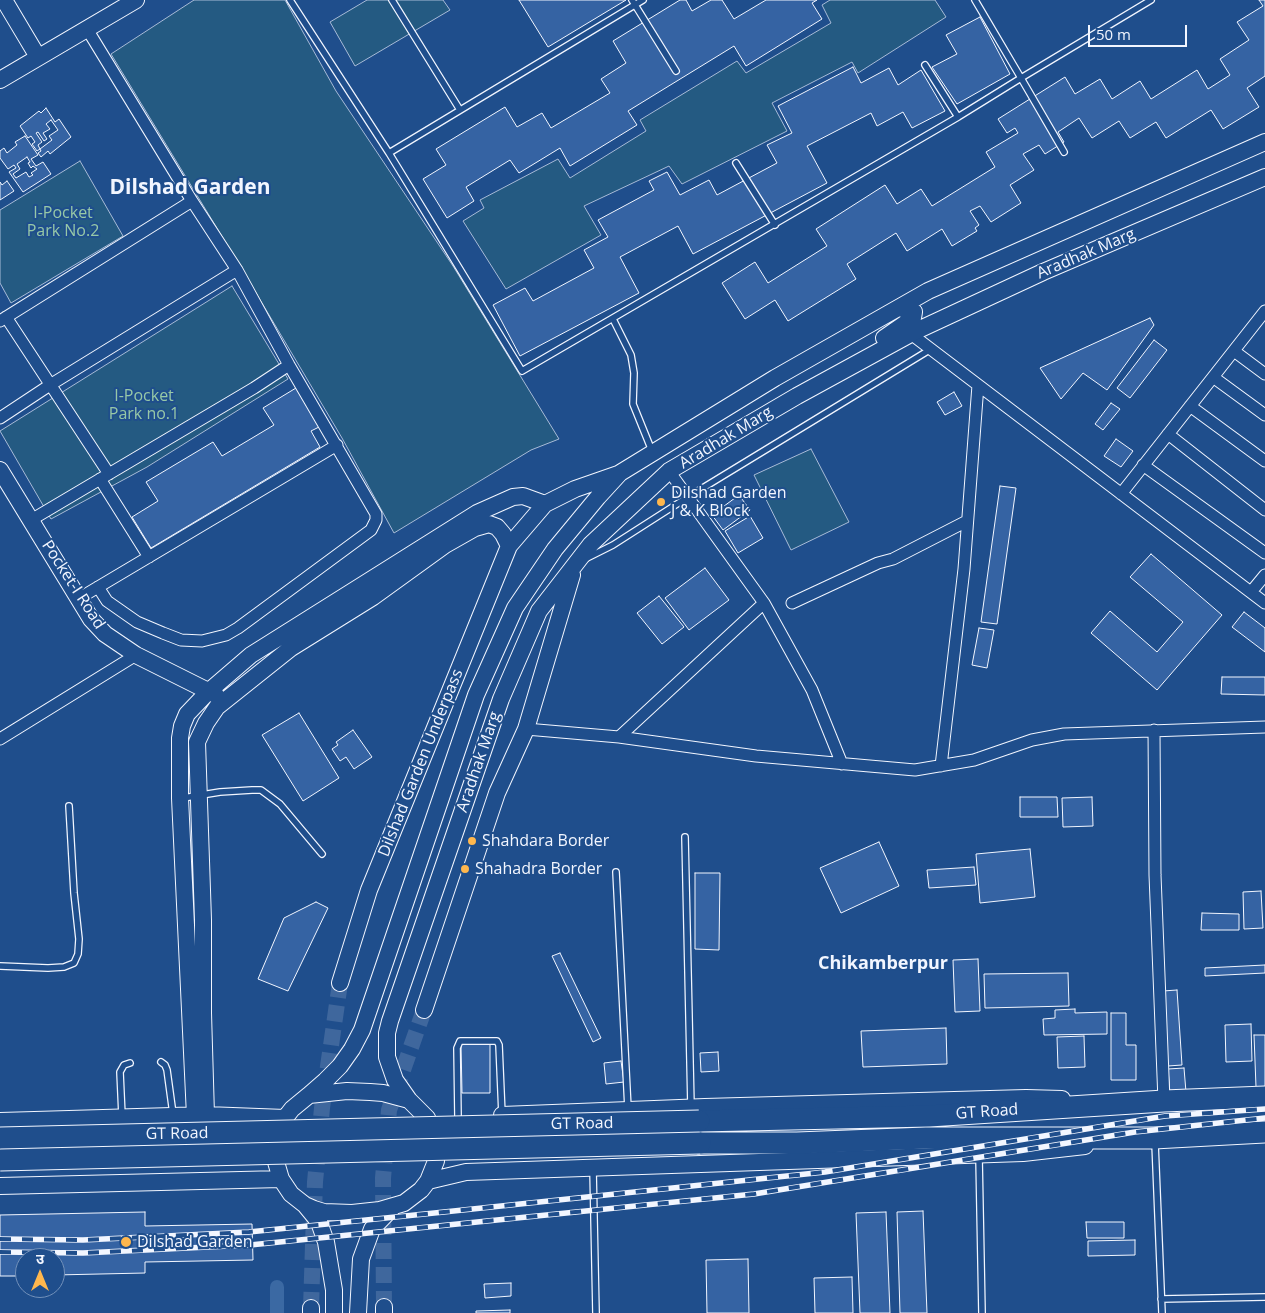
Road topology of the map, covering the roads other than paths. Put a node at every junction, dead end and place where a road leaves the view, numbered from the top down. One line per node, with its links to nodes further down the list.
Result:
1 (4, 0): 10 (main road)
2 (136, 0): 9 (main road)
3 (290, 0): 19 (lane)
4 (392, 0): 15 (lane)
5 (643, 0): 8 (lane)
6 (975, 0): 13 (lane)
7 (1151, 0): 13 (lane)
8 (634, 2): 12 (lane); 15 (lane)
9 (87, 30): 10 (main road); 22 (street)
10 (38, 57): 14 (main road)
11 (925, 65): 16 (lane)
12 (676, 71)
13 (1021, 78): 16 (lane); 18 (lane)
14 (0, 80)
15 (460, 110): 19 (lane)
16 (958, 117): 23 (lane)
17 (1265, 142): 25 (main road, Aradhak Marg)
18 (1064, 152)
19 (389, 153): 28 (lane)
20 (736, 163): 23 (lane)
21 (1265, 177): 29 (main road, Aradhak Marg)
22 (192, 201): 24 (street); 27 (street)
23 (775, 225): 28 (lane)
24 (237, 270): 33 (street); 36 (street)
25 (898, 308): 32 (main road); 43 (main road, Aradhak Marg)
26 (1264, 314): 31 (street)
27 (3, 319): 36 (street)
28 (613, 319): 43 (lane)
29 (911, 334): 30 (street); 32 (main road, Aradhak Marg)
30 (931, 349): 37 (street); 51 (lane)
31 (1234, 351): 34 (street); 35 (street)
32 (875, 353): 47 (main road, Aradhak Marg)
33 (289, 365): 42 (street); 49 (street)
34 (1265, 374)
35 (1213, 377): 38 (street); 39 (street)
36 (50, 385): 40 (street); 49 (street)
37 (978, 385): 50 (street); 56 (street)
38 (1190, 406): 41 (street); 44 (street)
39 (1265, 415)
40 (0, 418)
41 (1168, 434): 45 (street); 53 (street)
42 (337, 445): 59 (street); 62 (street)
43 (653, 453): 48 (main road, Aradhak Marg)
44 (1265, 461)
45 (1143, 465): 50 (street); 58 (street)
46 (0, 470): 55 (main road, Pocket-I Road)
47 (669, 471): 51 (street); 60 (main road, Aradhak Marg)
48 (620, 473): 52 (main road, Aradhak Marg); 90 (main road, Aradhak Marg)
49 (104, 476): 55 (street); 59 (street)
50 (1121, 494): 63 (street)
51 (688, 497): 60 (lane); 65 (street)
52 (545, 504): 54 (main road); 57 (main road, Aradhak Marg)
53 (1265, 510)
54 (480, 519): 57 (main road); 68 (main road)
55 (31, 520): 64 (main road, Pocket-I Road)
56 (967, 521): 66 (street); 78 (street)
57 (509, 546): 86 (main road, Dilshad Garden Underpass)
58 (1265, 553)
59 (149, 557): 62 (street)
60 (576, 564): 73 (main road); 92 (main road, Aradhak Marg)
61 (1265, 575): 63 (street)
62 (98, 587): 64 (street)
63 (1251, 592): 67 (street)
64 (78, 598): 69 (main road, Pocket-I Road)
65 (764, 603): 75 (street); 77 (street)
66 (792, 603)
67 (1265, 603)
68 (313, 626): 70 (main road); 71 (main road)
69 (136, 655): 70 (main road, Pocket-I Road); 76 (street)
70 (208, 692): 71 (main road, Pocket-I Road); 80 (main road)
71 (226, 700): 79 (main road)
72 (1265, 727): 74 (street)
73 (526, 729): 75 (street); 87 (main road)
74 (1154, 730): 78 (street); 93 (street)
75 (619, 737): 77 (street)
76 (0, 739)
77 (842, 764): 78 (street)
78 (942, 766)
79 (198, 796): 80 (lane); 83 (lane); 97 (main road)
80 (180, 798): 97 (main road)
81 (70, 806): 85 (lane)
82 (685, 836): 95 (lane)
83 (322, 854)
84 (616, 872): 94 (lane)
85 (0, 966)
86 (340, 982)
87 (424, 1010)
88 (161, 1062): 96 (lane)
89 (130, 1064): 100 (lane)
90 (309, 1095): 92 (main road); 101 (main road)
91 (1265, 1096): 93 (highway, GT Road)
92 (409, 1100): 102 (main road)
93 (1164, 1101): 95 (main road, GT Road); 95 (highway, GT Road)
94 (628, 1111): 95 (main road, GT Road); 98 (main road, GT Road)
95 (695, 1115): 105 (highway, GT Road, bridge)
96 (173, 1116): 97 (main road, GT Road); 100 (main road, GT Road)
97 (200, 1116): 101 (main road, GT Road)
98 (502, 1116): 99 (main road, GT Road); 99 (lane)
99 (458, 1117): 102 (main road, GT Road)
100 (122, 1118): 103 (main road, GT Road)
101 (285, 1118): 110 (main road)
102 (427, 1118): 111 (main road)
103 (0, 1121)
104 (1265, 1132): 106 (highway, GT Road)
105 (0, 1138)
106 (1152, 1138): 107 (main road, GT Road); 108 (highway, GT Road, bridge); 116 (lane)
107 (979, 1155): 109 (main road, GT Road); 120 (lane)
108 (0, 1160)
109 (593, 1167): 111 (main road, GT Road); 119 (lane)
110 (281, 1179): 112 (main road); 113 (main road)
111 (428, 1182): 114 (main road)
112 (0, 1186)
113 (305, 1205): 114 (main road); 117 (main road)
114 (394, 1206): 118 (main road)
115 (1265, 1297): 116 (lane)
116 (1161, 1299): 121 (lane)
117 (334, 1313)
118 (358, 1313)
119 (596, 1313)
120 (982, 1313)
121 (1162, 1313)

